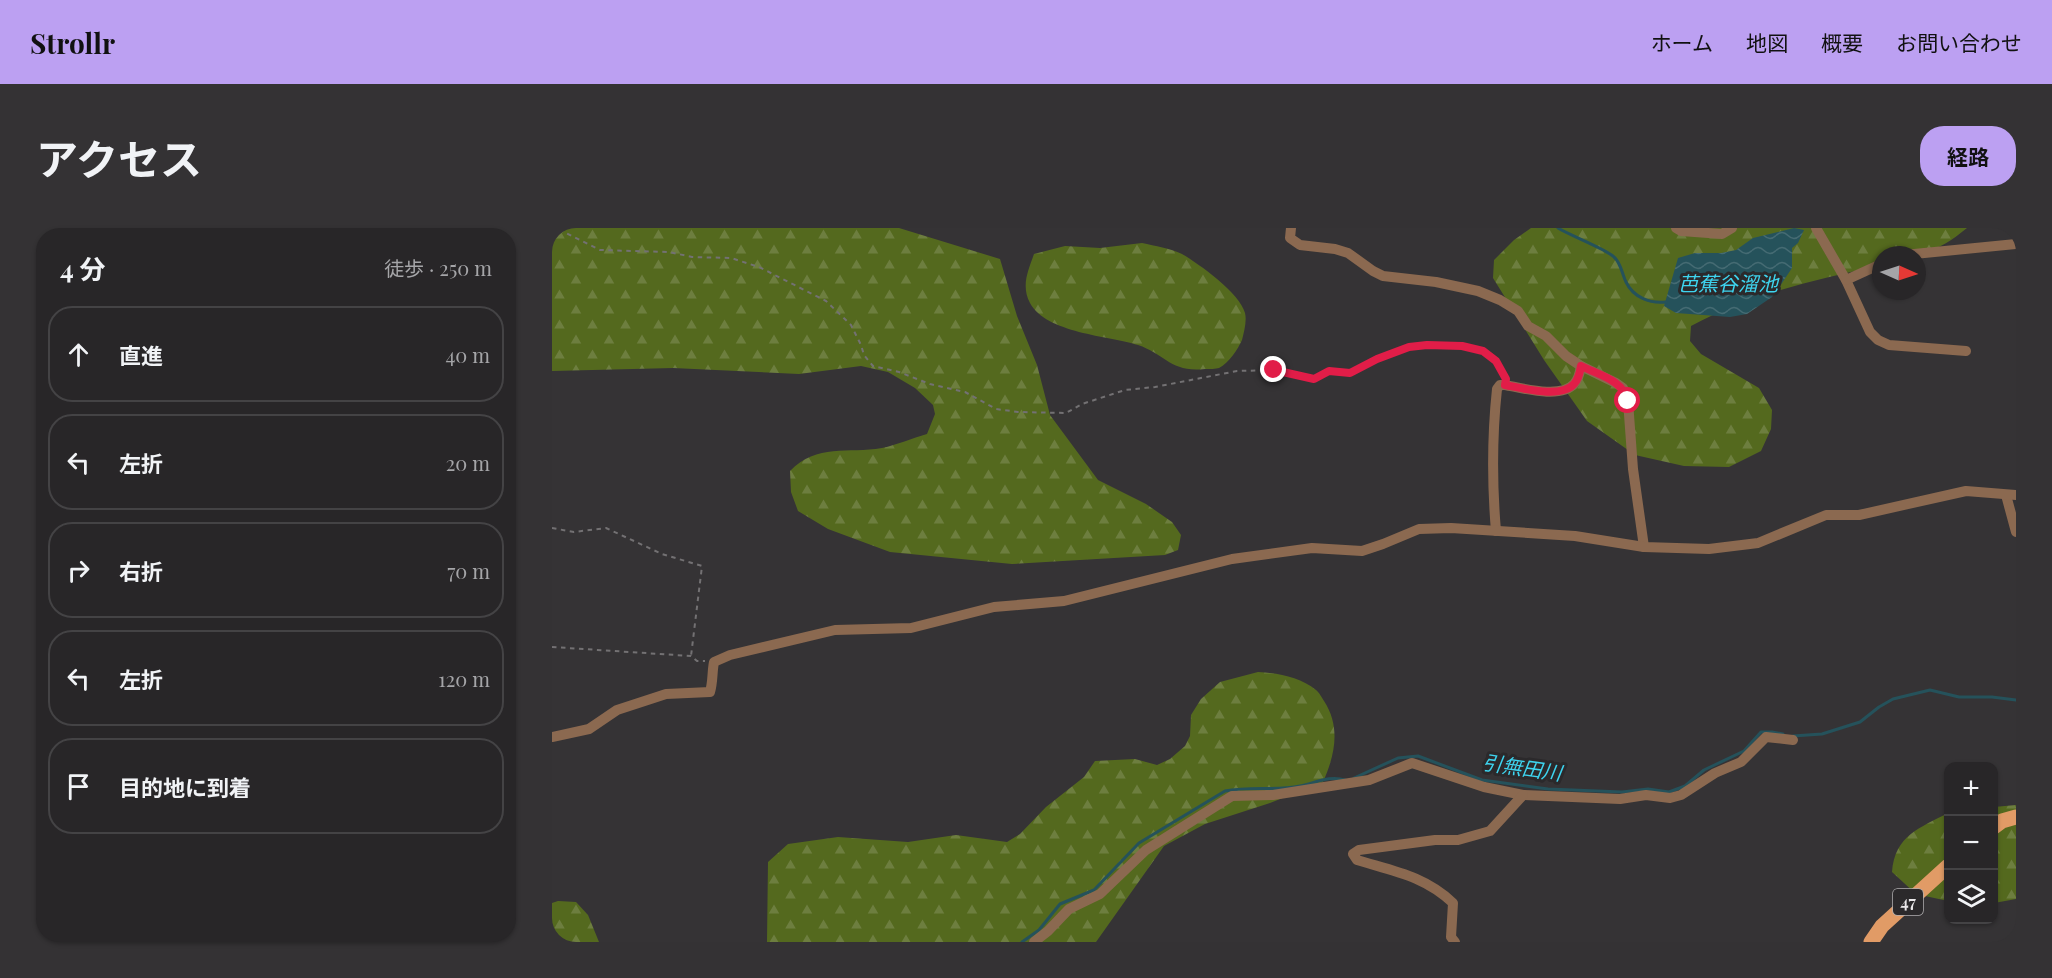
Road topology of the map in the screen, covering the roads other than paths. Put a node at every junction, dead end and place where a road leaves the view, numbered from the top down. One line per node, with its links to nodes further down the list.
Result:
1 (1291, 228): 10 (street)
2 (1676, 228): 3 (street)
3 (1732, 228)
4 (1816, 228): 8 (street)
5 (2016, 244): 6 (street)
6 (1926, 253)
7 (1872, 268): 8 (street)
8 (1846, 280): 9 (street)
9 (1966, 351)
10 (1581, 366): 12 (street); 14 (street)
11 (2011, 495): 13 (street); 14 (street)
12 (1496, 531): 14 (street); 15 (street)
13 (2016, 532)
14 (1644, 547)
15 (552, 737)
16 (1792, 740): 17 (street)
17 (1523, 795): 21 (street); 22 (street)
18 (2016, 817): 19 (main road)
19 (1998, 824)
20 (1944, 870): 23 (main road, 47)
21 (1034, 942)
22 (1455, 942)
23 (1871, 942)

